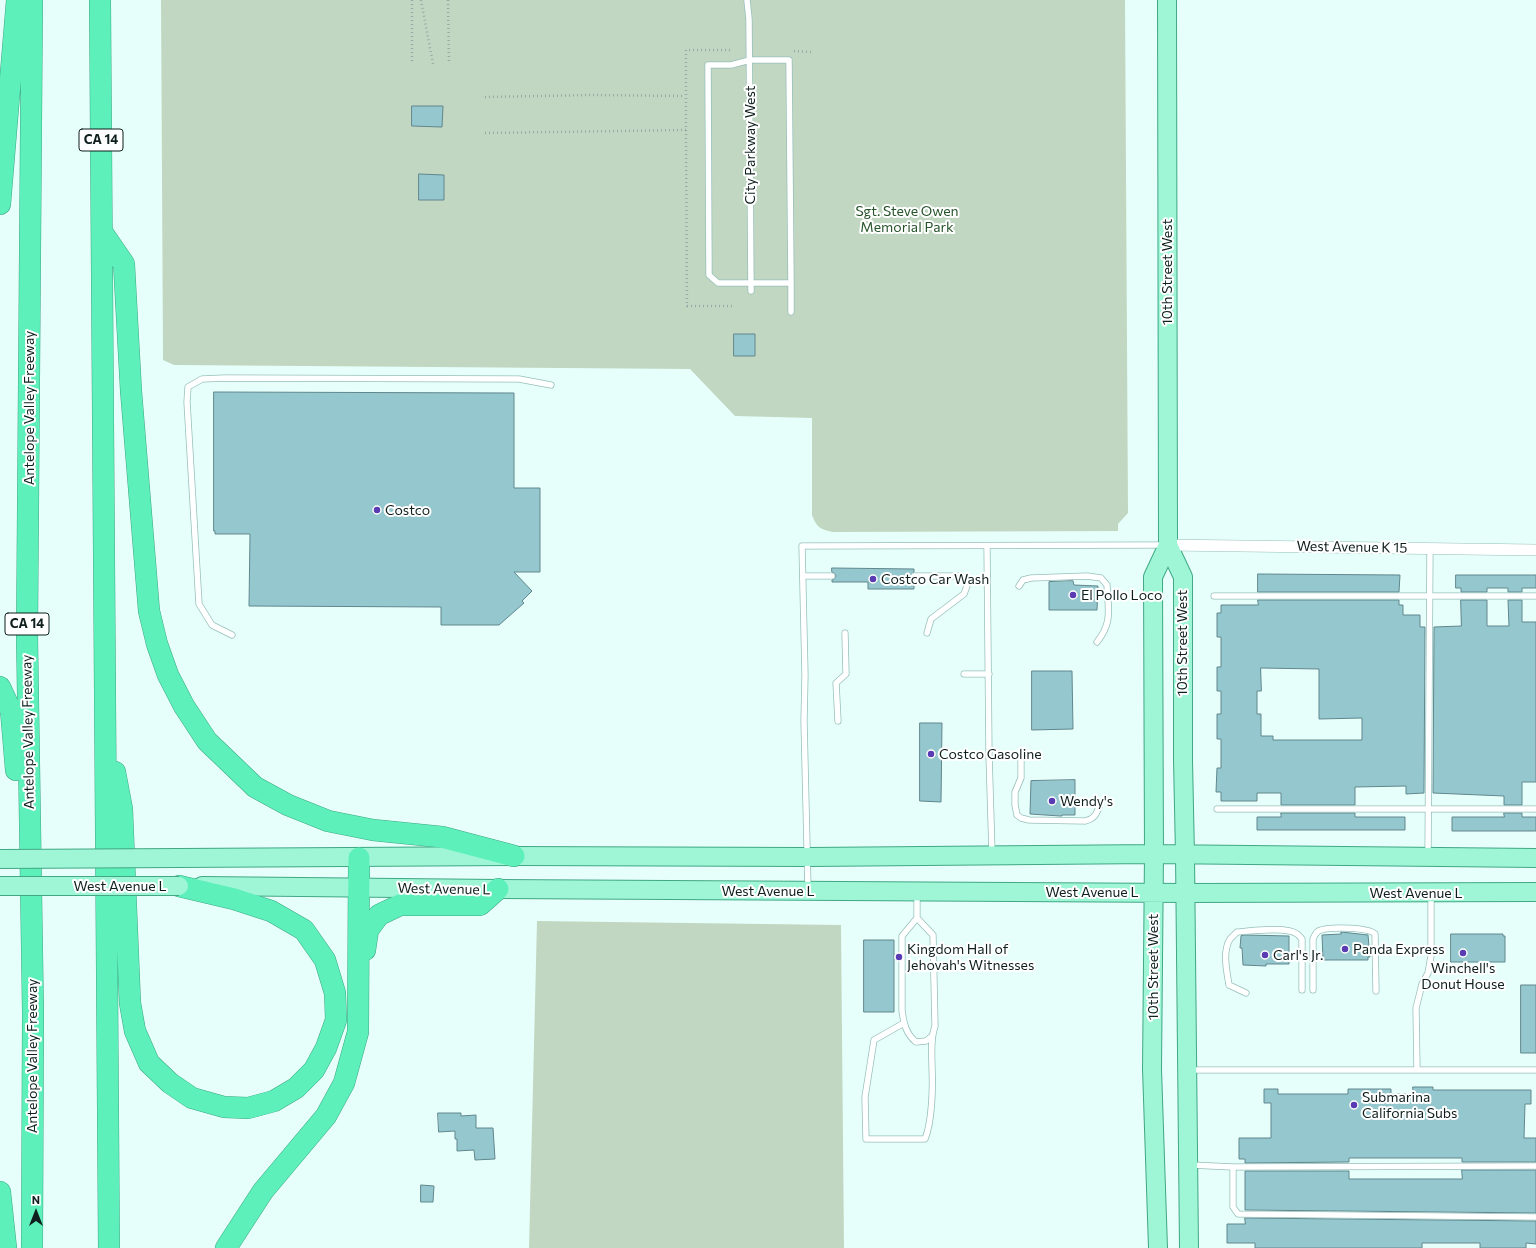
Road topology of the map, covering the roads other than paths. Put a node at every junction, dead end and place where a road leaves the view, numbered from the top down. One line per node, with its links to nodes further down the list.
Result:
1 (16, 0): 7 (highway)
2 (32, 0): 64 (highway, Antelope Valley Freeway / CA 14)
3 (100, 0): 8 (highway, CA 14)
4 (747, 0): 6 (lane, City Parkway West)
5 (1167, 0): 14 (main road, 10th Street West)
6 (750, 60): 9 (lane, City Parkway West); 9 (lane); 10 (lane)
7 (0, 204)
8 (102, 232): 33 (highway, CA 14); 42 (highway)
9 (751, 283): 10 (lane); 11 (lane, City Parkway West)
10 (791, 283): 12 (lane)
11 (751, 291)
12 (791, 312)
13 (551, 385): 27 (lane)
14 (1168, 545): 15 (lane); 16 (street, West Avenue K 15); 39 (main road, 10th Street West); 41 (main road, 10th Street West)
15 (987, 546): 18 (lane); 30 (lane)
16 (1430, 548): 17 (street, West Avenue K 15); 23 (lane)
17 (1536, 550)
18 (803, 576): 19 (lane); 43 (lane)
19 (832, 576)
20 (914, 576): 26 (lane)
21 (1019, 586): 28 (lane)
22 (1214, 596): 23 (lane)
23 (1430, 596): 24 (lane); 37 (lane)
24 (1536, 596)
25 (845, 633): 32 (lane)
26 (927, 633)
27 (232, 635)
28 (1097, 642)
29 (964, 674): 30 (lane)
30 (989, 674): 40 (lane)
31 (0, 688): 64 (highway)
32 (838, 721)
33 (105, 725): 49 (highway); 77 (highway, CA 14)
34 (1021, 755): 35 (lane)
35 (1099, 807)
36 (1217, 809): 37 (lane)
37 (1428, 809): 38 (lane); 44 (lane)
38 (1536, 809)
39 (1154, 854): 40 (main road, West Avenue L); 41 (main road, West Avenue L); 54 (main road, 10th Street West)
40 (992, 855): 43 (main road, West Avenue L)
41 (1186, 855): 44 (main road, West Avenue L); 56 (main road, 10th Street West)
42 (514, 856): 43 (main road, West Avenue L); 45 (main road, West Avenue L)
43 (808, 857): 52 (lane)
44 (1428, 857): 46 (main road, West Avenue L)
45 (359, 858): 47 (main road, West Avenue L, bridge); 50 (highway)
46 (1536, 858)
47 (0, 859)
48 (0, 886): 49 (main road, West Avenue L, bridge)
49 (179, 886): 50 (main road, West Avenue L)
50 (359, 887): 51 (main road, West Avenue L); 59 (highway)
51 (498, 890): 52 (main road, West Avenue L); 59 (highway)
52 (808, 891): 53 (main road, West Avenue L)
53 (917, 891): 54 (main road, West Avenue L); 58 (lane)
54 (1154, 892): 56 (main road, West Avenue L); 79 (main road, 10th Street West)
55 (1536, 892): 57 (main road, West Avenue L)
56 (1186, 893): 57 (main road, West Avenue L); 67 (main road, 10th Street West)
57 (1431, 893): 68 (lane)
58 (917, 918): 65 (lane); 66 (lane)
59 (358, 974): 78 (highway)
60 (1302, 990): 63 (lane)
61 (1314, 990): 62 (lane)
62 (1376, 990)
63 (1246, 993)
64 (33, 1013): 76 (highway, Antelope Valley Freeway / CA 14)
65 (904, 1023): 66 (lane); 66 (lane)
66 (931, 1037)
67 (1188, 1070): 68 (lane); 70 (main road, 10th Street West)
68 (1417, 1070): 69 (lane)
69 (1536, 1070)
70 (1188, 1165): 72 (lane); 80 (main road, 10th Street West)
71 (1536, 1166): 72 (lane)
72 (1233, 1167): 74 (lane)
73 (0, 1192): 75 (highway)
74 (1536, 1217)
75 (6, 1248)
76 (32, 1248)
77 (109, 1248)
78 (226, 1248)
79 (1158, 1248)
80 (1189, 1248)

